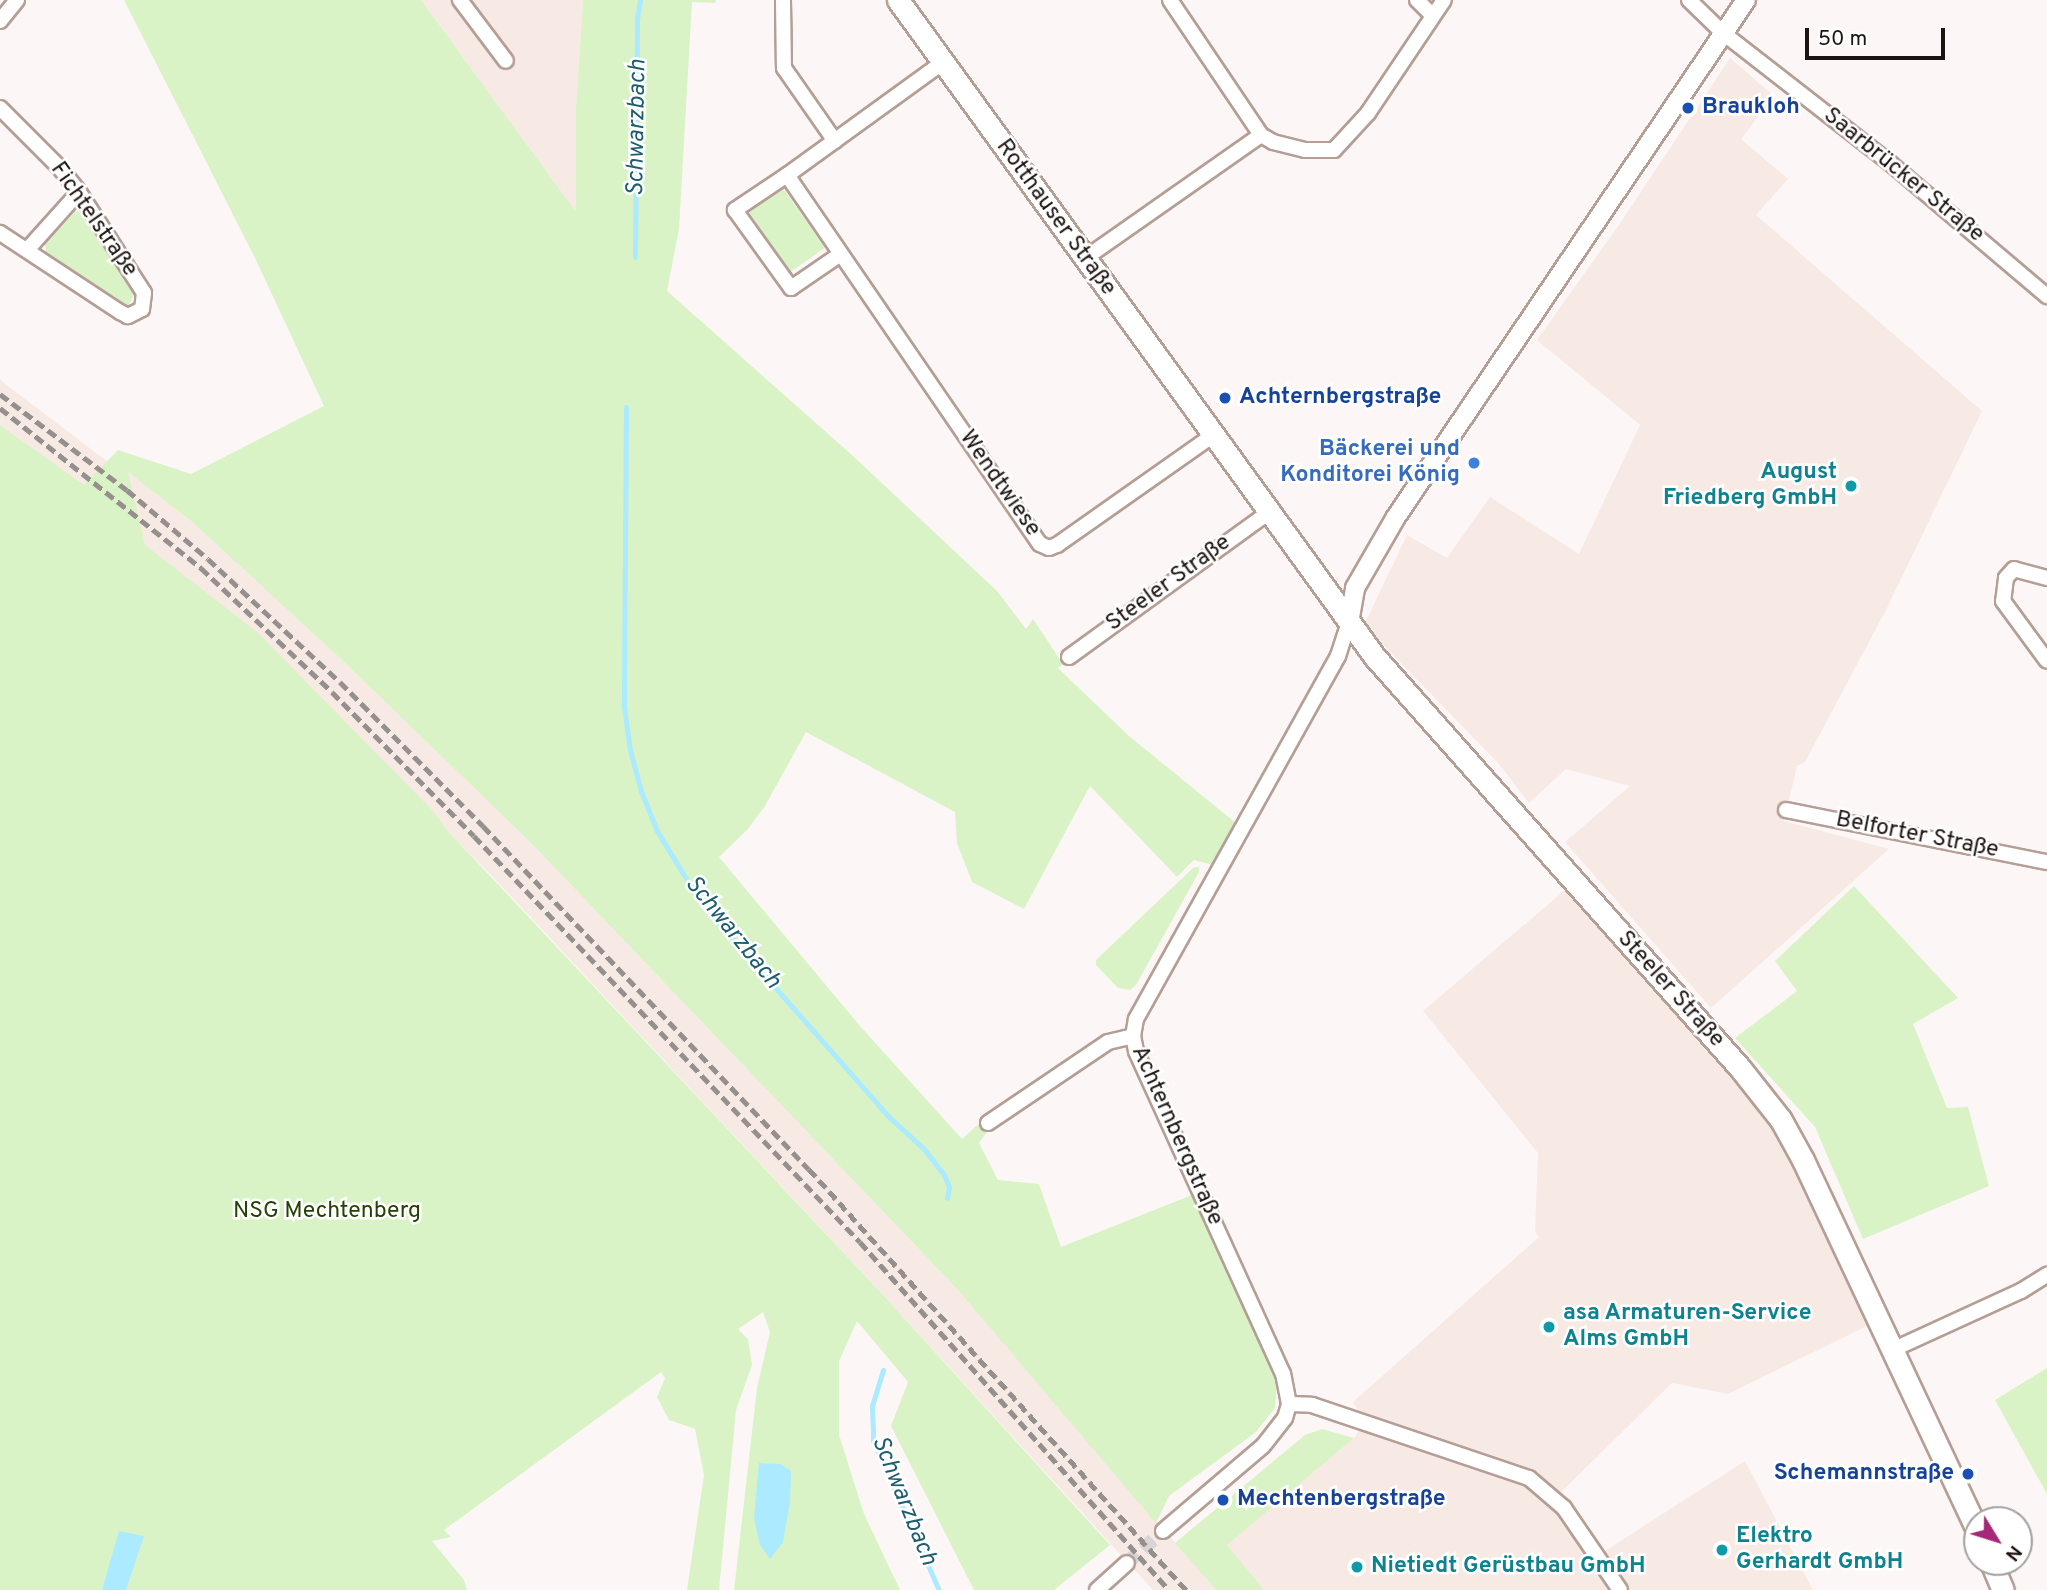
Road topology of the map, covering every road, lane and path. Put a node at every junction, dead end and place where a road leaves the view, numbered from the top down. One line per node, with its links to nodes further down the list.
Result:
1 (17, 0): 11 (street)
2 (460, 0): 13 (street)
3 (783, 0): 17 (street)
4 (898, 0): 14 (main road, Rotthauser Straße)
5 (1170, 0): 16 (street)
6 (1417, 0): 10 (street)
7 (1444, 0): 10 (street)
8 (1689, 0): 12 (street)
9 (1746, 0): 12 (street, Achternbergstraße)
10 (1432, 15): 16 (street)
11 (0, 21)
12 (1723, 33): 24 (street, Saarbrücker Straße); 28 (street, Achternbergstraße)
13 (506, 61)
14 (942, 63): 17 (street); 23 (main road, Rotthauser Straße)
15 (0, 108): 19 (street, Fichtelstraße)
16 (1261, 135): 23 (street)
17 (835, 141): 18 (street)
18 (787, 175): 22 (street, Wendtwiese); 22 (street)
19 (79, 192): 21 (street); 21 (street, Fichtelstraße)
20 (0, 233): 21 (street)
21 (27, 250)
22 (839, 255): 25 (street, Wendtwiese)
23 (1084, 259): 25 (main road, Rotthauser Straße)
24 (2047, 296)
25 (1212, 436): 26 (main road, Steeler Straße)
26 (1269, 512): 28 (main road, Steeler Straße); 29 (street, Steeler Straße)
27 (2047, 578): 30 (street)
28 (1349, 623): 33 (street, Achternbergstraße); 36 (main road, Steeler Straße)
29 (1069, 657)
30 (2047, 661)
31 (1786, 810): 32 (street, Belforter Straße)
32 (2047, 862)
33 (1133, 1036): 34 (street); 37 (street, Achternbergstraße)
34 (988, 1124)
35 (2047, 1275): 36 (street)
36 (1892, 1350): 38 (main road, Steeler Straße)
37 (1289, 1404): 39 (street); 42 (street)
38 (1966, 1506)
39 (1164, 1531)
40 (1127, 1563): 41 (street)
41 (1097, 1590)
42 (1620, 1590)

